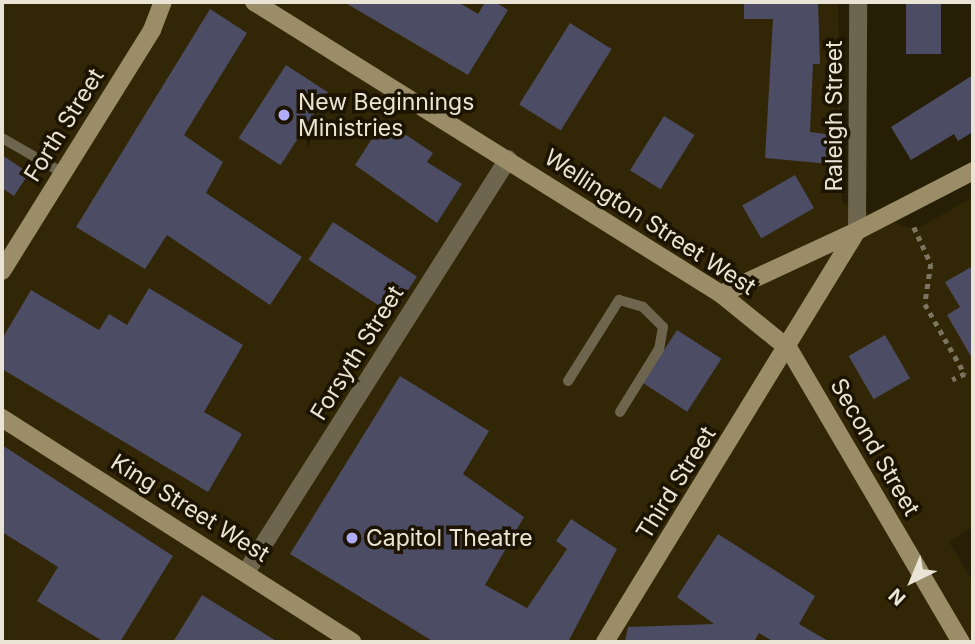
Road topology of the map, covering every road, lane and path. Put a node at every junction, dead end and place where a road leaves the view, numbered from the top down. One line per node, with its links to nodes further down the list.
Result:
1 (163, 2): 7 (street, Forth Street)
2 (254, 2): 5 (street, Wellington Street West)
3 (858, 2): 9 (street, Raleigh Street)
4 (2, 138): 7 (lane)
5 (508, 159): 11 (street, Wellington Street West); 17 (street, Forsyth Street)
6 (973, 171): 9 (street)
7 (63, 173): 10 (street, Forth Street)
8 (914, 227): 13 (path)
9 (857, 232): 11 (street); 12 (street)
10 (2, 271)
11 (721, 294): 12 (street, Wellington Street West)
12 (789, 349): 19 (street, Third Street); 20 (street, Second Street)
13 (952, 380)
14 (568, 381): 15 (lane)
15 (620, 412)
16 (2, 418): 17 (street, King Street West)
17 (246, 572): 18 (street, King Street West)
18 (352, 642)
19 (605, 642)
20 (961, 642)

